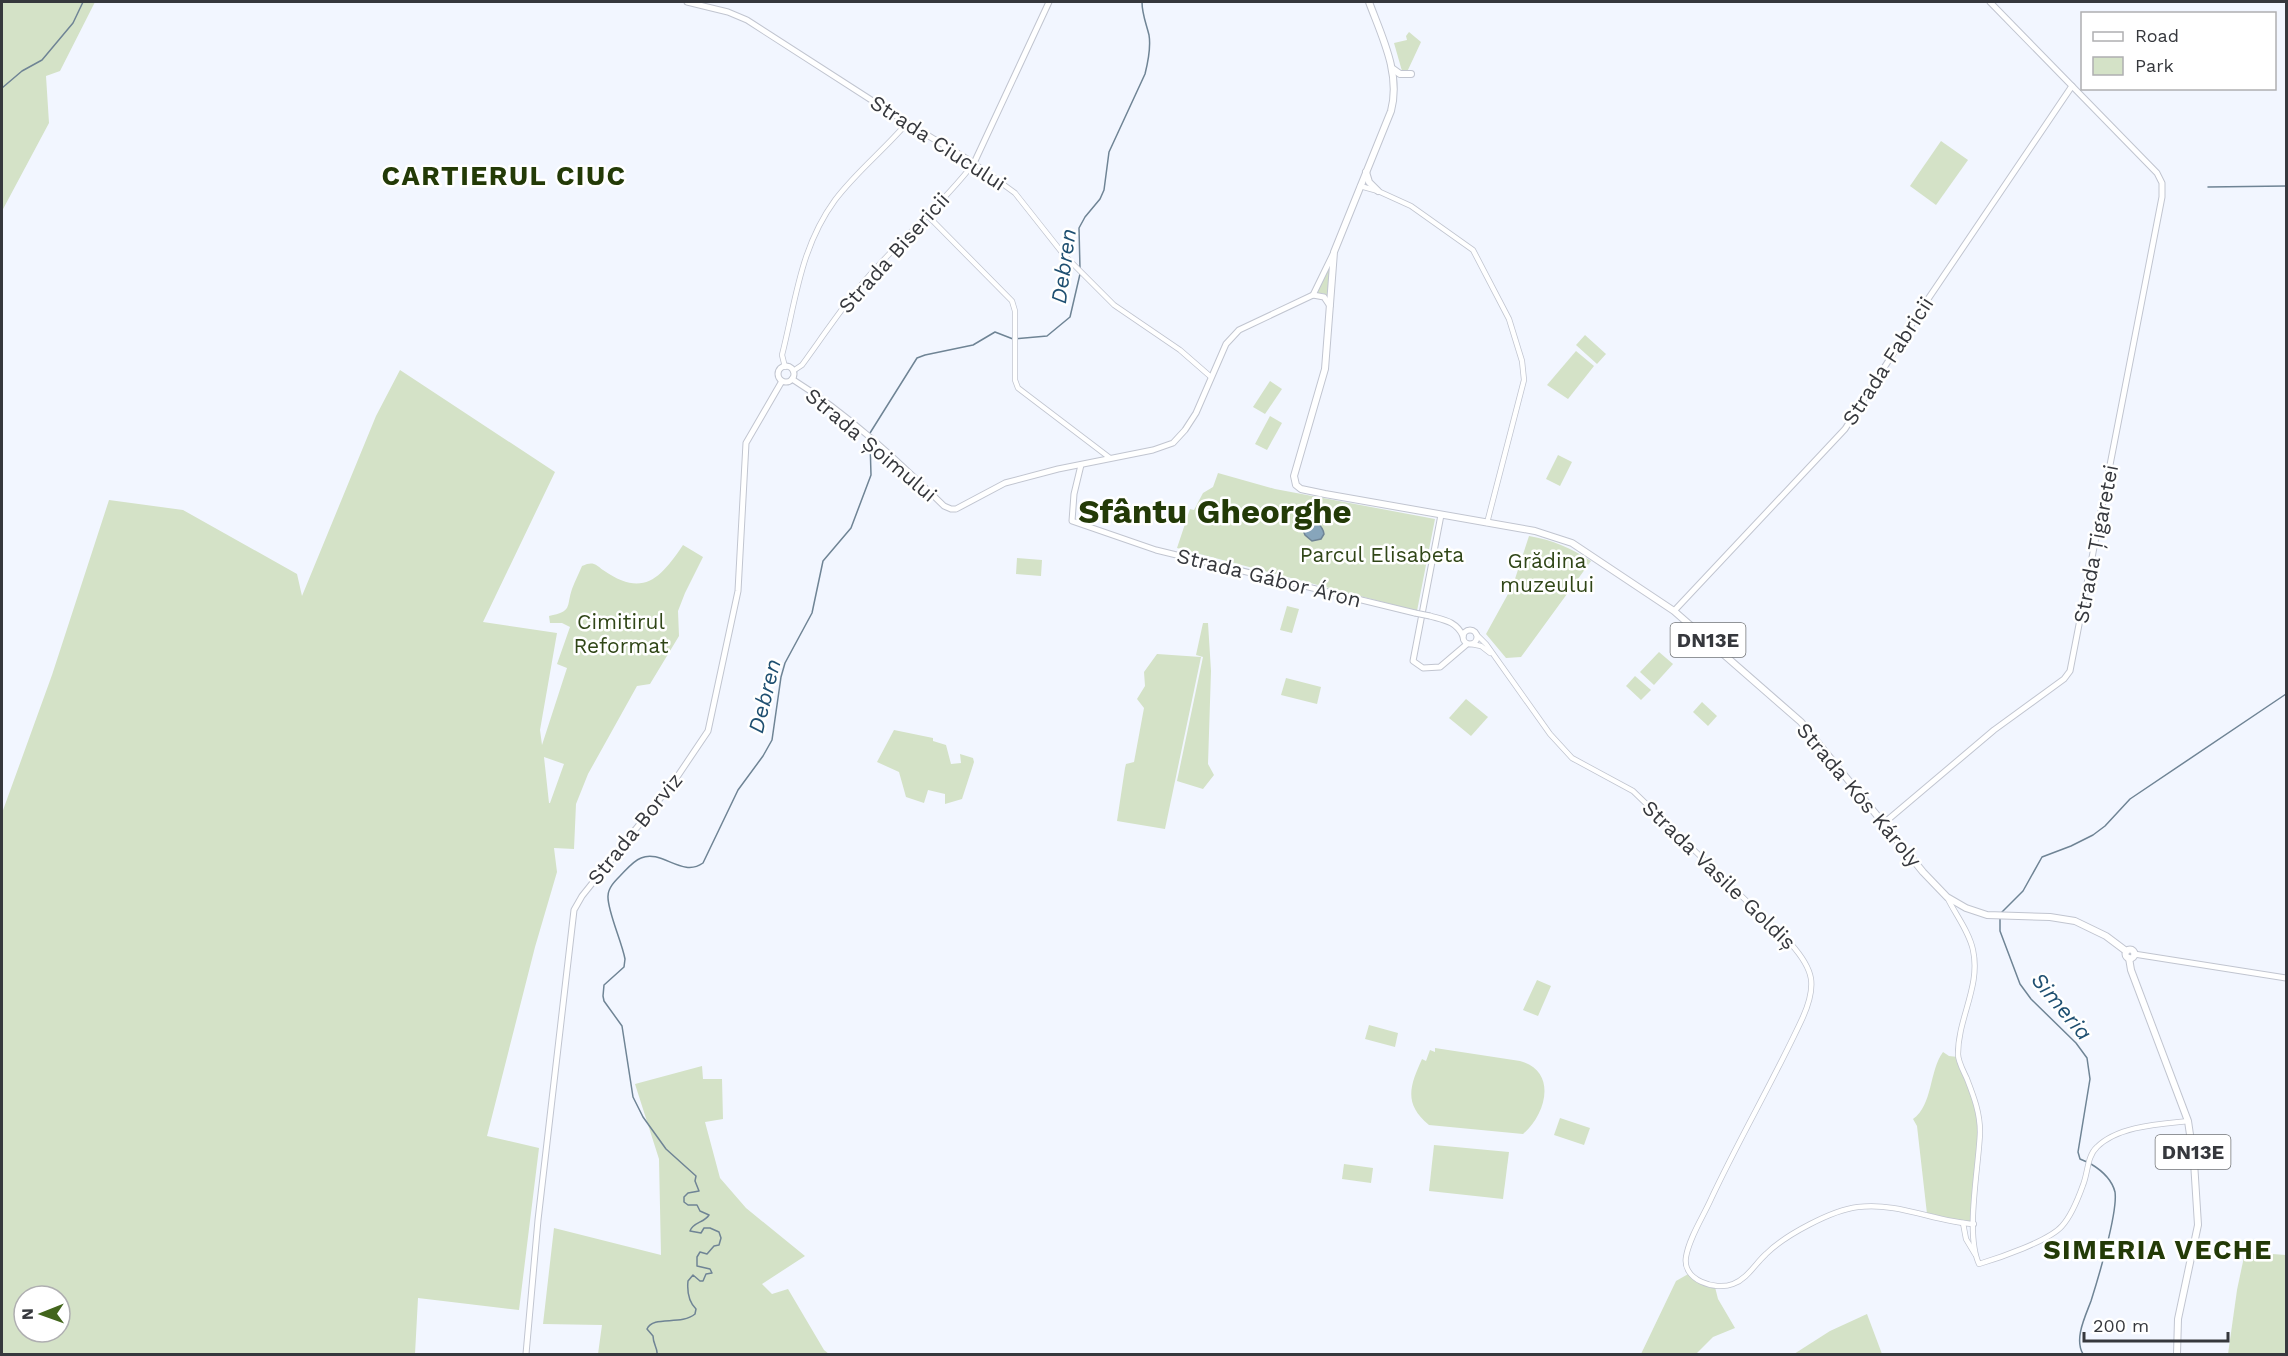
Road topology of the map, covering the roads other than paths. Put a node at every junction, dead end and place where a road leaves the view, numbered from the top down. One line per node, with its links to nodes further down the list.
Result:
1 (687, 2): 8 (main road, Strada Ciucului)
2 (1049, 2): 9 (main road)
3 (1371, 2): 5 (main road, DN13E)
4 (1990, 2): 7 (main road)
5 (1392, 68): 6 (main road); 10 (main road, DN13E)
6 (1411, 74)
7 (2072, 86): 28 (main road, Strada Fabricii); 32 (main road, Strada Țigaretei)
8 (907, 123): 9 (main road, Strada Ciucului); 17 (street)
9 (974, 163): 13 (street, Strada Bisericii); 19 (street, Strada Ciucului)
10 (1365, 171): 11 (main road, DN13E); 12 (main road)
11 (1360, 186): 12 (street); 14 (main road, DN13E)
12 (1378, 191): 27 (street)
13 (927, 215): 18 (street, Strada Bisericii); 22 (street)
14 (1334, 252): 15 (main road, DN13E); 16 (main road, DN13E)
15 (1313, 295): 16 (main road); 19 (main road)
16 (1331, 308): 26 (main road, DN13E)
17 (785, 366): 18 (main road); 21 (main road)
18 (793, 371): 20 (main road)
19 (1211, 377): 23 (main road)
20 (792, 379): 21 (main road); 25 (main road, Strada Șoimului)
21 (782, 381): 40 (main road, Strada Borviz)
22 (1096, 447): 23 (street); 24 (street)
23 (1110, 458): 24 (main road)
24 (1099, 461): 25 (main road)
25 (1081, 465): 30 (main road, Strada Gábor Áron, bridge)
26 (1441, 515): 27 (main road, DN13E); 30 (main road)
27 (1488, 523): 28 (main road, Strada Kós Károly / DN13E)
28 (1674, 611): 32 (main road, Strada Kós Károly / DN13E)
29 (1476, 634): 30 (main road); 30 (main road); 31 (street, Strada Vasile Goldiș)
30 (1466, 641): 31 (street, Strada Vasile Goldiș)
31 (1494, 657): 37 (street, Strada Vasile Goldiș)
32 (1884, 823): 33 (main road, Strada Kós Károly / DN13E)
33 (1947, 897): 34 (main road, Strada Kós Károly / DN13E); 38 (street)
34 (2132, 956): 35 (main road); 36 (main road, DN13E)
35 (2286, 978)
36 (2188, 1121): 39 (street); 41 (main road, DN13E)
37 (1963, 1223): 38 (street, Strada Vasile Goldiș); 39 (street)
38 (1974, 1224): 39 (street)
39 (1975, 1254)
40 (526, 1354)
41 (2177, 1354)

